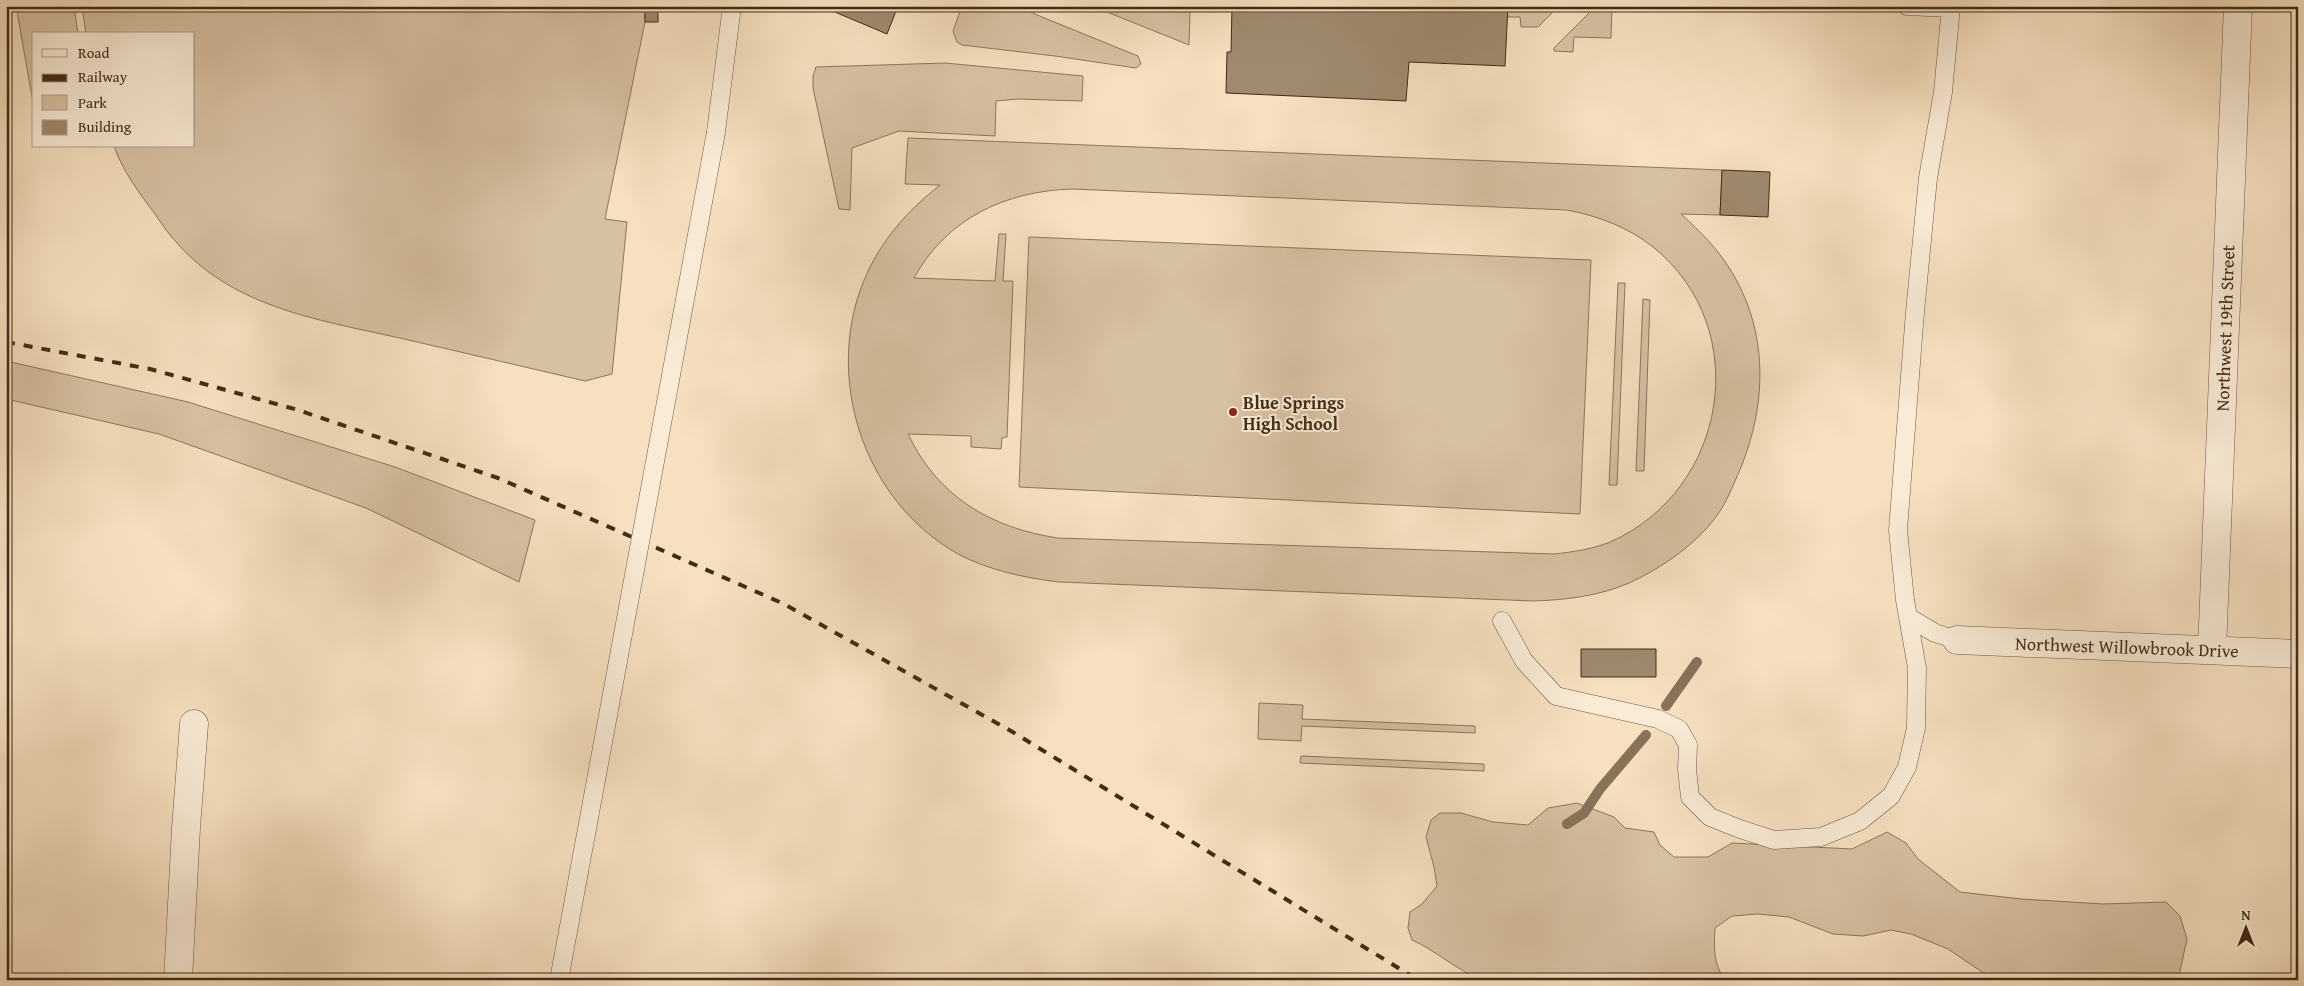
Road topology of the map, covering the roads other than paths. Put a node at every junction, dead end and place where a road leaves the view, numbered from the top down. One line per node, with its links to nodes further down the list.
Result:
1 (732, 6): 12 (lane, bridge)
2 (1907, 6): 4 (lane)
3 (2238, 6): 8 (street, Northwest 19th Street)
4 (1951, 7): 5 (lane)
5 (1908, 618): 6 (lane); 7 (lane)
6 (1502, 621)
7 (1957, 640): 8 (street, Northwest Willowbrook Drive)
8 (2212, 650): 9 (street, Northwest Willowbrook Drive)
9 (2298, 654)
10 (194, 724): 11 (street)
11 (178, 980)
12 (559, 980)

